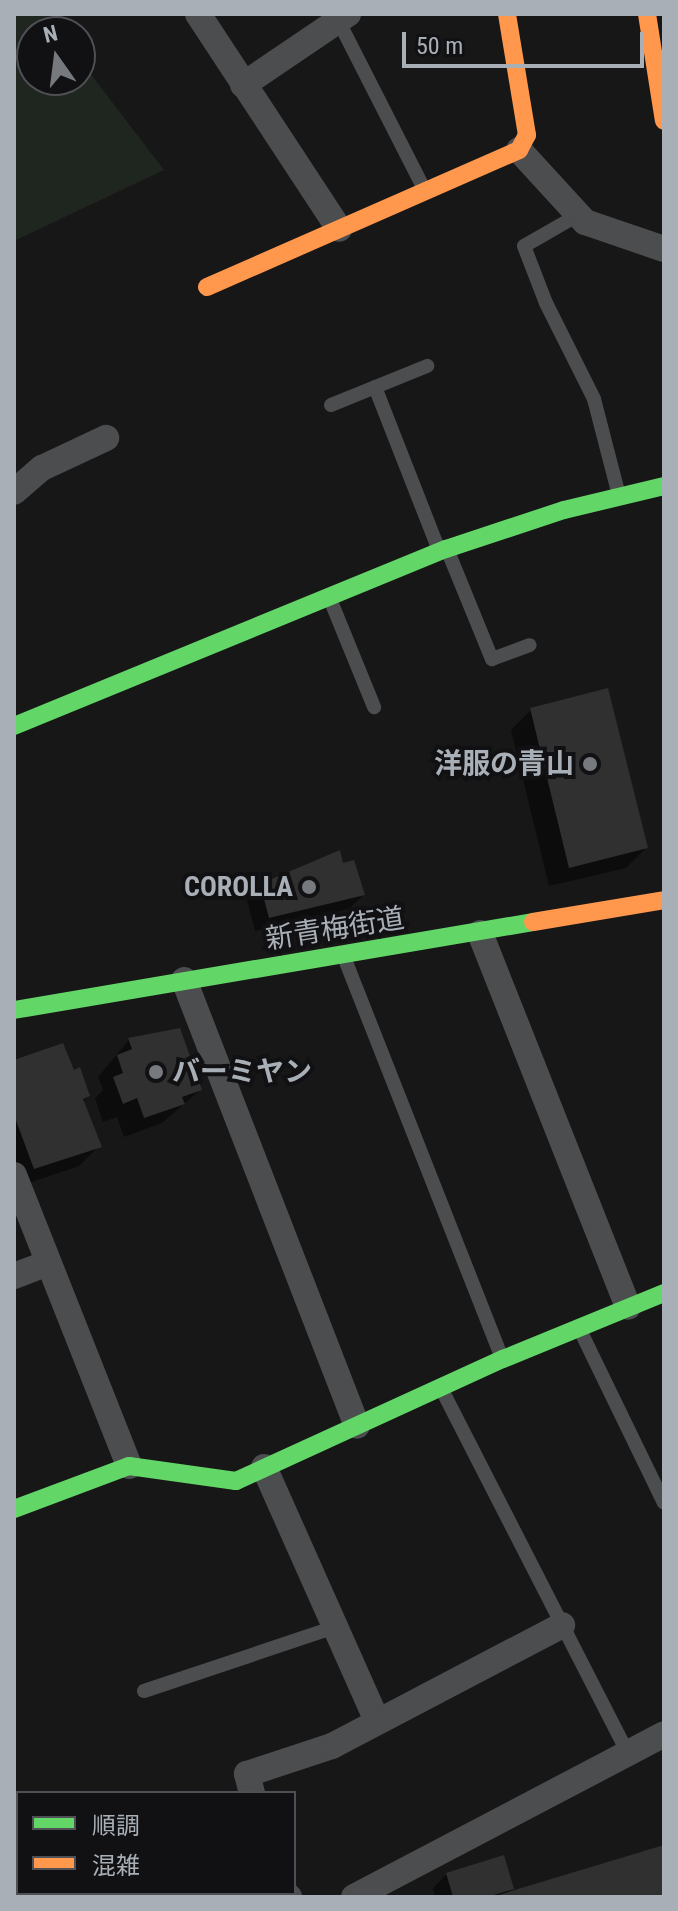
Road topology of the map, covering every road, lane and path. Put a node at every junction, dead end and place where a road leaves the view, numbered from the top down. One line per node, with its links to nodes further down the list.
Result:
1 (198, 14): 5 (street)
2 (507, 14): 7 (street)
3 (647, 14): 6 (street)
4 (343, 17): 5 (street); 8 (lane)
5 (243, 85): 10 (street)
6 (664, 121)
7 (519, 150): 8 (street); 9 (street)
8 (425, 191): 10 (street)
9 (578, 215): 11 (street); 19 (lane)
10 (339, 229): 12 (street)
11 (664, 249)
12 (207, 287)
13 (427, 366): 14 (lane)
14 (375, 387): 15 (lane); 20 (lane)
15 (331, 405)
16 (106, 438): 18 (street)
17 (664, 486): 19 (street)
18 (14, 492)
19 (619, 496): 20 (street)
20 (443, 550): 21 (street); 22 (lane)
21 (328, 595): 23 (lane); 24 (street)
22 (530, 645)
23 (374, 707)
24 (14, 726)
25 (664, 900): 26 (street, 新青梅街道)
26 (480, 933): 27 (street, 新青梅街道); 34 (street)
27 (344, 956): 28 (street, 新青梅街道); 36 (lane)
28 (184, 980): 29 (street, 新青梅街道); 38 (street)
29 (14, 1010)
30 (14, 1175): 31 (street)
31 (48, 1263): 32 (street); 39 (street)
32 (14, 1276)
33 (664, 1293): 34 (street)
34 (628, 1307): 35 (street)
35 (578, 1326): 36 (street); 41 (lane)
36 (503, 1359): 37 (street)
37 (440, 1387): 38 (street); 43 (lane)
38 (357, 1426): 40 (street)
39 (129, 1466): 40 (street); 42 (street)
40 (264, 1467): 44 (street)
41 (664, 1503)
42 (14, 1509)
43 (562, 1625): 46 (street); 48 (lane)
44 (335, 1627): 45 (lane); 46 (street)
45 (144, 1691)
46 (377, 1721): 49 (street)
47 (664, 1734): 48 (street)
48 (628, 1754): 50 (street)
49 (251, 1791)
50 (354, 1897)

